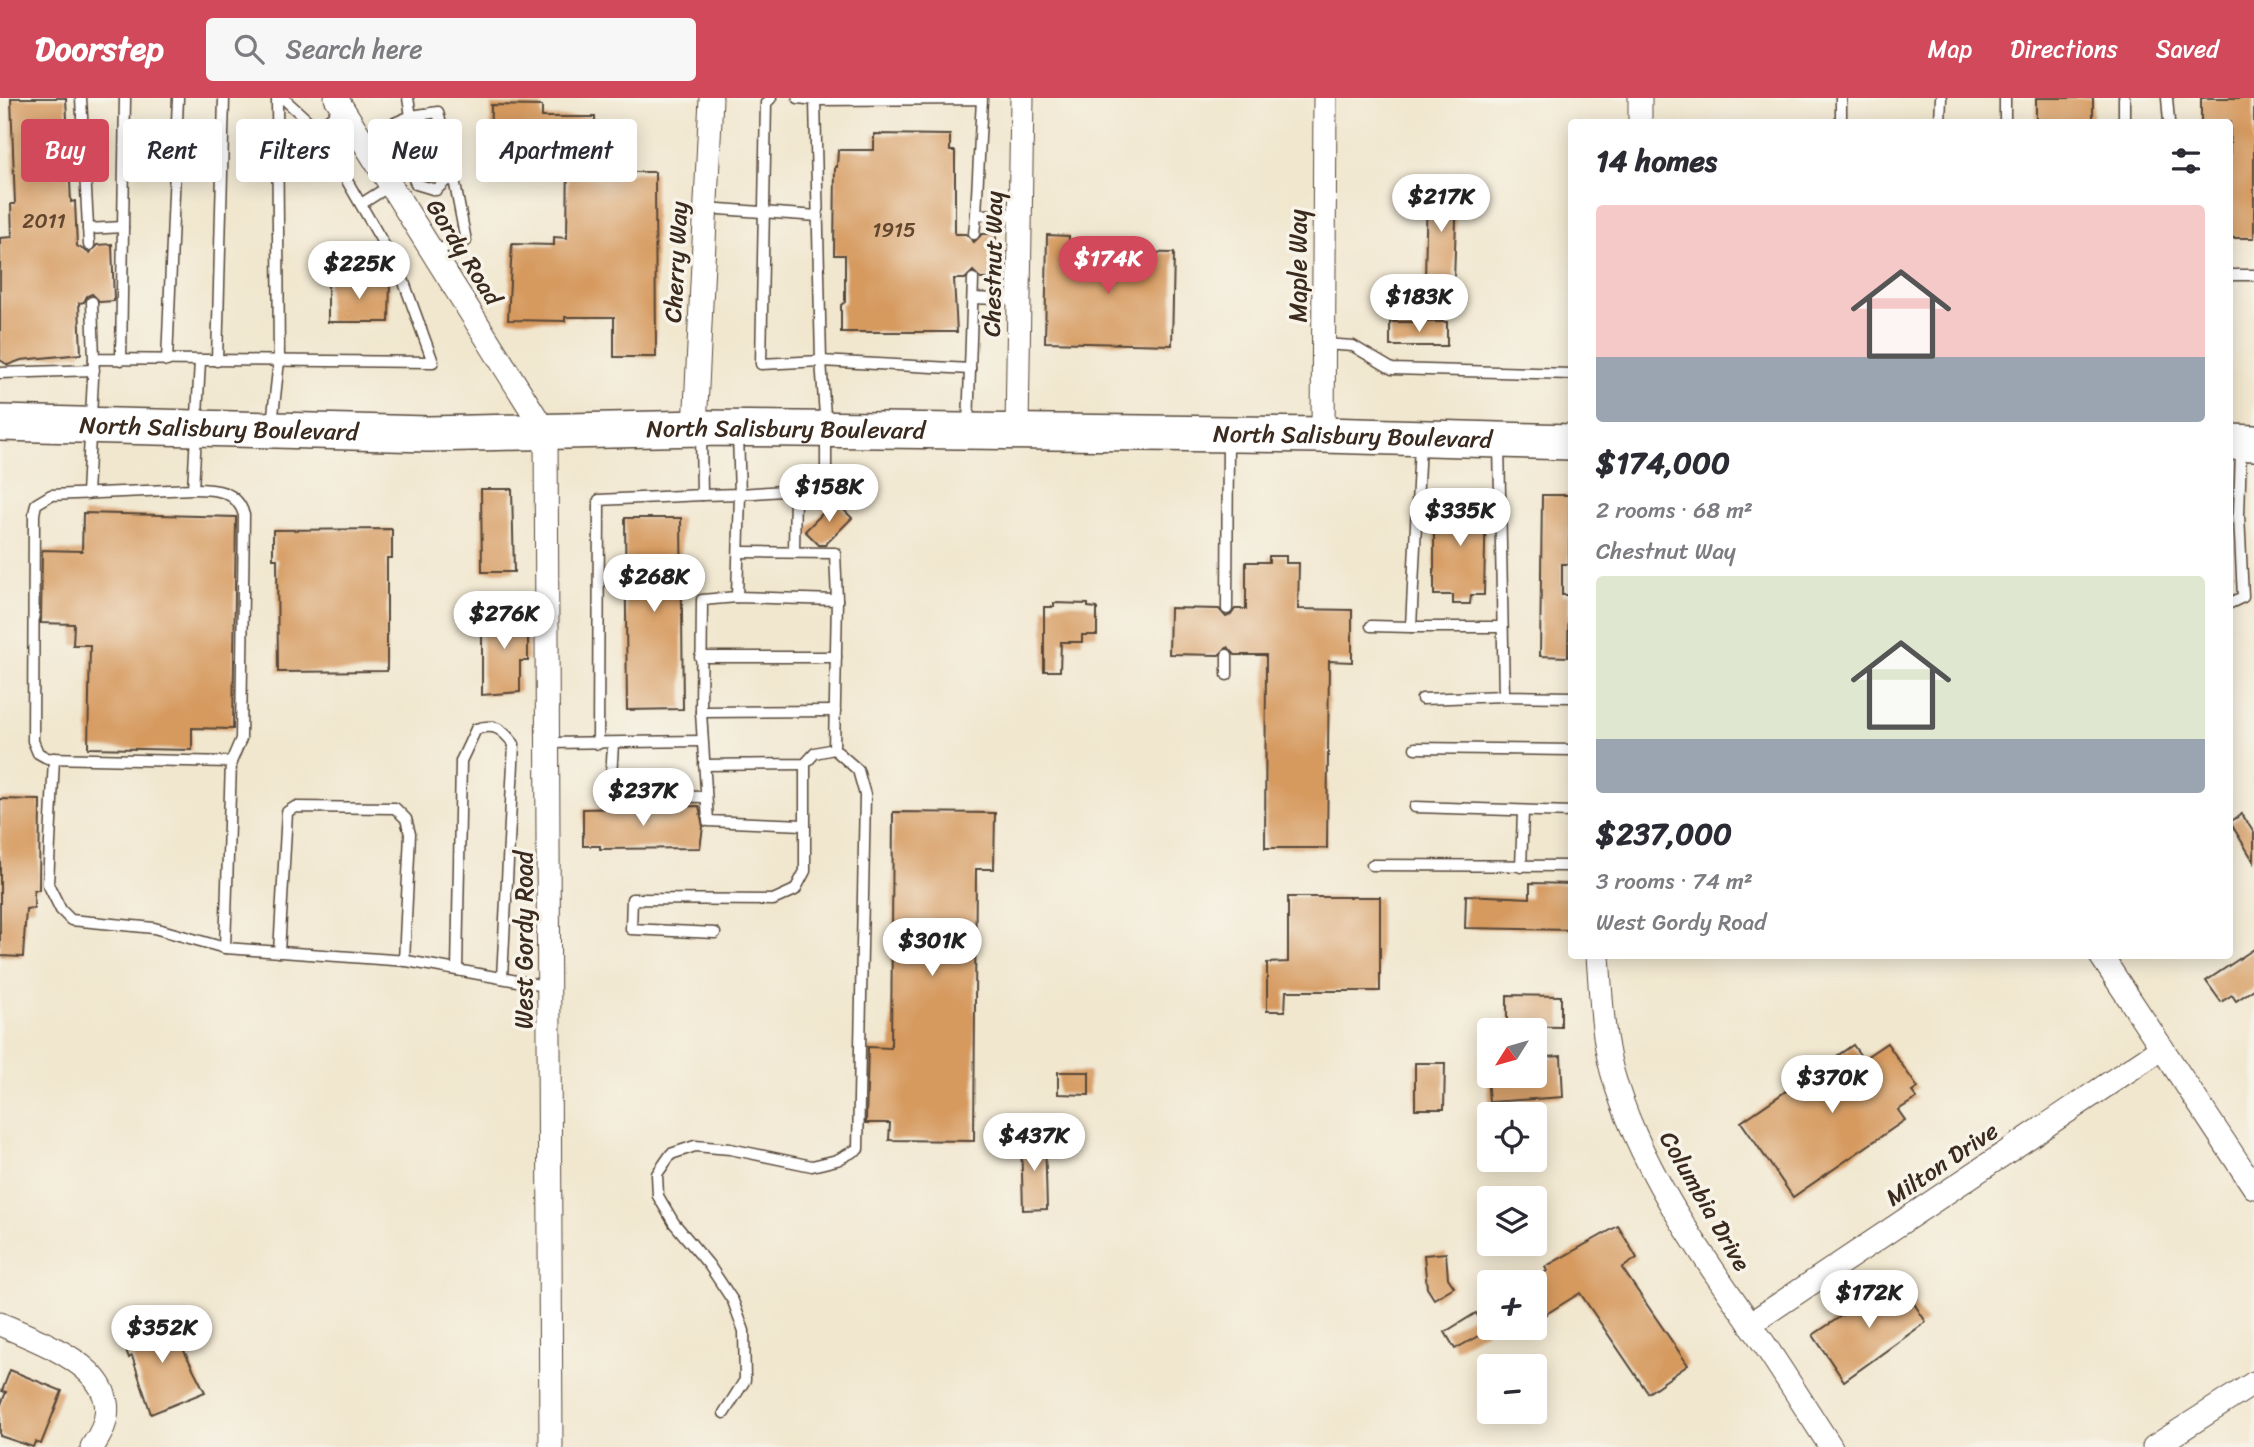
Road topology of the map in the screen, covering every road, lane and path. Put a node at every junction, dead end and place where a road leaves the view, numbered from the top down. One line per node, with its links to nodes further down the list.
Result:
1 (81, 98): 46 (lane)
2 (125, 98): 45 (lane)
3 (178, 98): 58 (lane)
4 (224, 98): 60 (lane)
5 (277, 98): 61 (lane)
6 (283, 98): 22 (lane)
7 (408, 98): 21 (lane)
8 (710, 98): 40 (street, Cherry Way)
9 (771, 98): 41 (lane)
10 (798, 98): 19 (lane)
11 (1022, 98): 42 (street, Chestnut Way)
12 (1325, 98): 56 (street, Maple Way)
13 (1640, 98): 26 (street)
14 (1841, 98): 27 (lane)
15 (1941, 98): 28 (lane)
16 (2005, 98): 29 (lane)
17 (2124, 98): 30 (lane)
18 (2167, 98): 31 (lane)
19 (815, 100): 43 (lane); 44 (lane)
20 (339, 103): 23 (lane); 32 (street, Gordy Road)
21 (411, 116): 24 (lane); 25 (lane)
22 (306, 119)
23 (325, 119)
24 (404, 119)
25 (440, 119)
26 (1640, 119)
27 (1841, 119)
28 (1940, 119)
29 (2005, 119)
30 (2124, 119)
31 (2169, 119)
32 (368, 133)
33 (347, 182): 39 (lane)
34 (391, 182): 38 (street, Gordy Road)
35 (414, 182): 36 (lane)
36 (444, 182)
37 (455, 182): 49 (lane)
38 (391, 185): 39 (lane); 49 (street, Gordy Road)
39 (360, 204): 61 (lane)
40 (705, 208): 41 (lane); 70 (street, Cherry Way)
41 (764, 212): 44 (lane); 62 (lane)
42 (1020, 214): 43 (lane); 54 (street, Chestnut Way)
43 (976, 215): 47 (lane)
44 (817, 216): 62 (lane)
45 (123, 227): 46 (lane); 57 (lane)
46 (88, 229): 48 (lane)
47 (974, 234)
48 (89, 245)
49 (432, 251): 76 (street, Gordy Road)
50 (2233, 275): 51 (lane)
51 (2254, 275)
52 (973, 279): 53 (lane)
53 (973, 298): 54 (lane); 64 (lane)
54 (1019, 300): 75 (street, Chestnut Way)
55 (92, 302): 63 (lane)
56 (1324, 344): 66 (lane); 78 (street, Maple Way)
57 (121, 360): 58 (lane); 63 (lane)
58 (167, 361): 59 (lane)
59 (200, 361): 60 (lane); 69 (lane)
60 (217, 361): 61 (lane)
61 (279, 361): 73 (lane)
62 (821, 361): 64 (lane); 72 (lane)
63 (94, 365): 65 (lane); 68 (lane)
64 (970, 369): 74 (lane)
65 (0, 373)
66 (1568, 374)
67 (0, 423): 68 (main road, North Salisbury Boulevard)
68 (92, 425): 69 (main road, North Salisbury Boulevard); 85 (lane)
69 (196, 428): 73 (main road, North Salisbury Boulevard); 83 (lane)
70 (698, 428): 71 (main road, North Salisbury Boulevard); 76 (main road, North Salisbury Boulevard); 87 (lane)
71 (738, 428): 72 (main road, North Salisbury Boulevard); 86 (lane)
72 (826, 429): 74 (main road, North Salisbury Boulevard); 84 (lane)
73 (272, 430): 76 (main road, North Salisbury Boulevard)
74 (968, 430): 75 (main road, North Salisbury Boulevard)
75 (1017, 431): 77 (main road, North Salisbury Boulevard)
76 (547, 433): 108 (street, West Gordy Road)
77 (1228, 435): 78 (main road, North Salisbury Boulevard); 94 (lane)
78 (1323, 435): 79 (main road, North Salisbury Boulevard)
79 (1421, 439): 80 (main road, North Salisbury Boulevard); 96 (lane)
80 (1499, 441): 81 (main road, North Salisbury Boulevard); 97 (lane)
81 (1568, 442)
82 (2242, 442): 88 (lane)
83 (193, 489): 85 (lane); 115 (lane)
84 (794, 492): 86 (lane); 90 (lane)
85 (87, 494): 114 (lane)
86 (740, 494): 87 (lane); 89 (lane)
87 (702, 495): 109 (lane)
88 (2234, 515): 93 (lane)
89 (739, 552): 90 (lane); 91 (lane)
90 (794, 552): 92 (lane)
91 (737, 597): 92 (lane); 99 (lane)
92 (837, 600): 100 (lane)
93 (2233, 602)
94 (1227, 609)
95 (1371, 626): 96 (lane)
96 (1411, 627): 97 (lane)
97 (1501, 627): 102 (lane)
98 (1227, 654): 101 (lane)
99 (700, 657): 100 (lane); 105 (lane)
100 (836, 657): 106 (lane)
101 (1227, 675)
102 (1504, 696): 103 (lane); 104 (lane)
103 (1568, 697)
104 (1422, 699)
105 (701, 712): 106 (lane); 107 (lane)
106 (835, 712): 112 (lane)
107 (702, 741): 110 (lane); 117 (lane)
108 (549, 743): 109 (lane); 134 (street, West Gordy Road)
109 (598, 744): 110 (lane)
110 (612, 744): 118 (lane)
111 (1415, 748): 113 (lane)
112 (834, 749): 116 (lane); 140 (lane)
113 (1568, 750)
114 (54, 758): 115 (lane); 127 (lane)
115 (231, 762): 127 (lane)
116 (805, 764): 117 (lane); 122 (lane)
117 (704, 765): 118 (lane)
118 (705, 797): 122 (lane)
119 (1415, 807): 120 (lane)
120 (1523, 811): 121 (lane); 125 (lane)
121 (1568, 812)
122 (804, 825): 126 (lane)
123 (1373, 865): 125 (lane)
124 (1568, 866): 125 (lane)
125 (1521, 867)
126 (715, 933)
127 (225, 948): 128 (lane)
128 (279, 952): 131 (lane); 131 (lane)
129 (1598, 959): 138 (street, Columbia Drive)
130 (2103, 959): 135 (street)
131 (404, 961): 132 (lane)
132 (457, 970): 133 (lane); 133 (lane)
133 (502, 978): 134 (lane)
134 (551, 986): 142 (street, West Gordy Road)
135 (2162, 1048): 136 (street); 138 (street, Milton Drive)
136 (2254, 1187)
137 (0, 1324): 141 (street)
138 (1750, 1324): 143 (street, Columbia Drive)
139 (2254, 1382): 144 (street)
140 (724, 1413)
141 (92, 1447)
142 (551, 1447)
143 (1831, 1447)
144 (2154, 1447)

